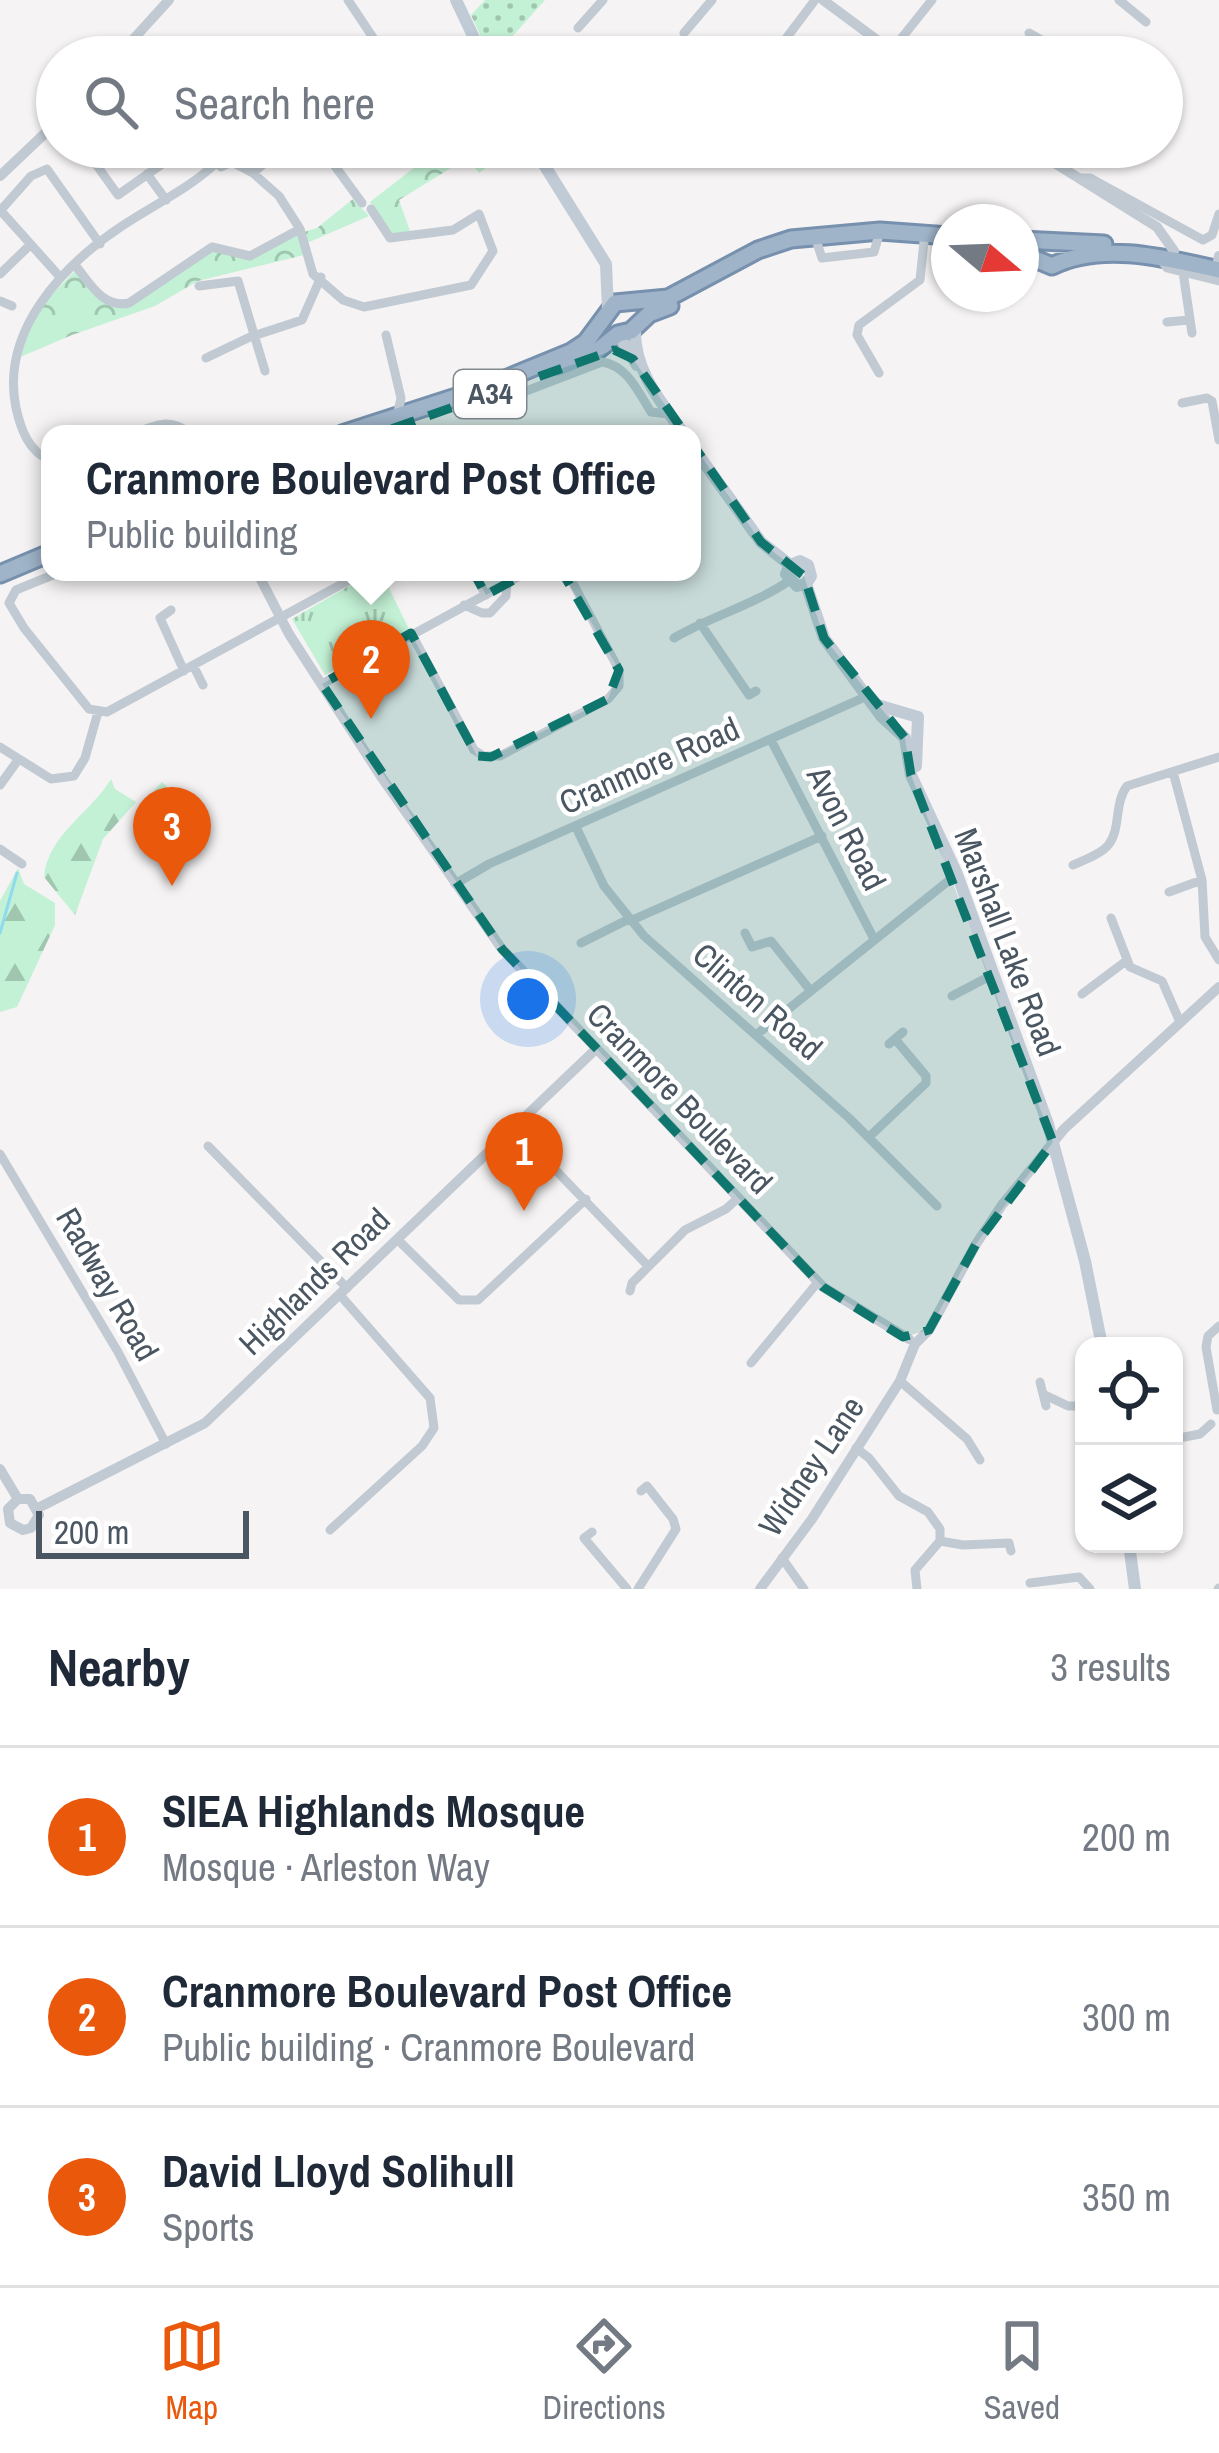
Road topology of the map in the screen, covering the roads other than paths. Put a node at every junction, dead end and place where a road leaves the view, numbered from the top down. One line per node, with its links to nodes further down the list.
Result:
1 (169, 0): 13 (street)
2 (348, 0): 14 (street)
3 (456, 0): 15 (main road)
4 (603, 0): 10 (street)
5 (712, 0): 11 (street)
6 (819, 0): 16 (street); 17 (street)
7 (932, 0): 18 (street)
8 (1119, 0): 9 (street)
9 (1146, 22)
10 (578, 28)
11 (684, 33)
12 (1029, 34): 19 (street)
13 (137, 36)
14 (371, 36)
15 (473, 36)
16 (789, 36)
17 (870, 36)
18 (909, 36)
19 (1033, 36)
20 (36, 142): 31 (street)
21 (99, 168): 30 (street)
22 (156, 168): 30 (street)
23 (209, 168): 33 (street)
24 (245, 168): 29 (street)
25 (258, 168): 29 (street)
26 (337, 168): 52 (street)
27 (546, 168): 56 (main road)
28 (1060, 168): 32 (street)
29 (253, 172): 36 (street)
30 (147, 174): 33 (street)
31 (0, 176)
32 (1075, 178): 35 (street); 43 (street)
33 (166, 200): 40 (street)
34 (0, 211): 40 (street); 41 (street)
35 (1219, 214)
36 (300, 229): 47 (street); 52 (street)
37 (931, 234): 38 (highway, A34)
38 (814, 237): 56 (highway, A34); 59 (highway, A34)
39 (1060, 242): 42 (highway); 43 (highway); 46 (highway)
40 (100, 244): 47 (street)
41 (30, 245): 50 (street); 51 (street)
42 (1039, 248)
43 (1163, 252): 46 (highway); 48 (highway); 49 (street)
44 (931, 256): 68 (street)
45 (1039, 257): 46 (highway)
46 (1062, 260)
47 (75, 265): 51 (street)
48 (1218, 267): 49 (street)
49 (1183, 272): 57 (street)
50 (0, 274)
51 (60, 277): 81 (street)
52 (322, 277): 63 (street)
53 (199, 286): 63 (street)
54 (0, 302): 55 (street)
55 (12, 306)
56 (616, 307): 59 (highway); 62 (highway); 72 (highway, A34)
57 (1189, 320): 58 (street); 60 (street)
58 (1167, 322)
59 (635, 325): 62 (highway, A34); 66 (main road)
60 (1192, 333)
61 (386, 334): 69 (street)
62 (618, 334): 64 (highway, A34); 66 (main road)
63 (255, 336): 65 (street); 67 (street)
64 (598, 351): 66 (main road); 78 (highway, A34)
65 (206, 358)
66 (637, 365): 73 (main road)
67 (265, 370)
68 (879, 373)
69 (401, 398): 72 (street); 74 (street)
70 (1182, 403): 80 (street)
71 (484, 407): 73 (street)
72 (421, 410): 74 (highway, A34)
73 (669, 414): 79 (main road)
74 (397, 418): 77 (highway, A34)
75 (158, 424): 76 (street)
76 (176, 425)
77 (373, 425)
78 (404, 425)
79 (677, 425)
80 (1218, 435)
81 (41, 456)
82 (701, 459): 84 (main road)
83 (41, 557): 86 (highway)
84 (790, 565): 92 (main road); 94 (main road)
85 (41, 569): 95 (highway)
86 (0, 574)
87 (41, 580): 95 (street)
88 (261, 581): 100 (street, Cranmore Boulevard)
89 (348, 581): 100 (street)
90 (478, 581): 96 (street)
91 (572, 581): 103 (street)
92 (789, 581): 94 (main road); 101 (street)
93 (507, 582): 96 (street); 97 (street)
94 (806, 584): 109 (main road)
95 (4, 591): 110 (street)
96 (486, 595): 97 (street)
97 (464, 605): 103 (street)
98 (171, 610): 99 (street)
99 (160, 618): 102 (street); 105 (street)
100 (280, 619): 105 (street); 106 (street, Cranmore Boulevard)
101 (700, 623): 104 (street); 108 (street)
102 (144, 624)
103 (411, 633): 106 (street)
104 (674, 638)
105 (189, 669): 107 (street); 110 (street)
106 (322, 684): 124 (street, Cranmore Boulevard)
107 (203, 685)
108 (756, 691)
109 (868, 699): 111 (street, Cranmore Road); 122 (main road, Marshall Lake Road)
110 (98, 712): 114 (street)
111 (771, 740): 117 (street, Cranmore Road); 118 (street, Avon Road)
112 (0, 747): 114 (street)
113 (1219, 758): 115 (street)
114 (18, 760): 116 (street)
115 (1173, 772): 121 (street); 123 (street)
116 (0, 785)
117 (576, 826): 124 (street, Cranmore Road); 126 (street, Clinton Road)
118 (822, 836): 126 (street); 129 (street, Avon Road)
119 (8, 850): 120 (street)
120 (22, 864)
121 (1070, 864)
122 (957, 874): 129 (street); 133 (main road, Marshall Lake Road)
123 (1202, 880): 125 (street); 131 (street)
124 (455, 884): 141 (street, Cranmore Boulevard)
125 (1168, 893)
126 (629, 920): 130 (street); 139 (street, Clinton Road)
127 (1111, 927): 132 (street)
128 (745, 934): 136 (street)
129 (874, 939): 136 (street)
130 (580, 943)
131 (1219, 960)
132 (1126, 961): 135 (street); 138 (street)
133 (994, 974): 137 (street); 142 (main road, Marshall Lake Road)
134 (1219, 987): 138 (street, Widney Lane)
135 (1084, 988)
136 (810, 990): 139 (street)
137 (952, 996)
138 (1180, 1022): 143 (street, Widney Lane)
139 (756, 1035): 145 (street, Clinton Road)
140 (896, 1038): 145 (street)
141 (596, 1048): 144 (street, Highlands Road); 152 (street, Cranmore Boulevard)
142 (1044, 1114): 143 (street); 146 (main road, Marshall Lake Road)
143 (1075, 1119): 146 (street, Widney Lane)
144 (515, 1128): 151 (street); 154 (street, Highlands Road)
145 (869, 1137): 153 (street, Clinton Road)
146 (1053, 1142): 149 (street, Widney Lane); 150 (main road, Marshall Lake Road)
147 (208, 1147): 158 (street)
148 (0, 1154): 169 (street, Radway Road)
149 (1033, 1168): 150 (street); 161 (street, Widney Lane)
150 (1068, 1195): 160 (main road, Marshall Lake Road)
151 (586, 1198): 154 (street); 155 (street)
152 (738, 1198): 155 (street); 156 (street, Cranmore Boulevard)
153 (929, 1204)
154 (397, 1240): 158 (street, Highlands Road)
155 (648, 1266): 157 (street)
156 (818, 1282): 161 (street, Cranmore Boulevard); 162 (street)
157 (630, 1291)
158 (344, 1292): 169 (street, Highlands Road); 176 (street)
159 (1219, 1327): 166 (street)
160 (1100, 1337)
161 (910, 1344): 163 (street, Widney Lane)
162 (751, 1363)
163 (903, 1377): 170 (street, Widney Lane); 171 (street)
164 (1040, 1382): 165 (street)
165 (1075, 1406)
166 (1218, 1410): 167 (street)
167 (1215, 1425): 168 (street)
168 (1183, 1437)
169 (166, 1444): 175 (street, Highlands Road)
170 (856, 1448): 178 (street); 181 (street, Widney Lane)
171 (980, 1460)
172 (0, 1469): 174 (street, Highlands Road)
173 (641, 1491): 184 (street)
174 (18, 1498): 175 (street); 175 (street, Highlands Road)
175 (38, 1508)
176 (330, 1530)
177 (592, 1532): 183 (street)
178 (940, 1541): 179 (street); 187 (street)
179 (1011, 1551)
180 (1130, 1553): 189 (main road)
181 (782, 1558): 185 (street, Widney Lane); 186 (street)
182 (1036, 1584): 188 (street)
183 (627, 1589)
184 (638, 1589)
185 (760, 1589)
186 (804, 1589)
187 (917, 1589)
188 (1090, 1589)
189 (1135, 1589)

